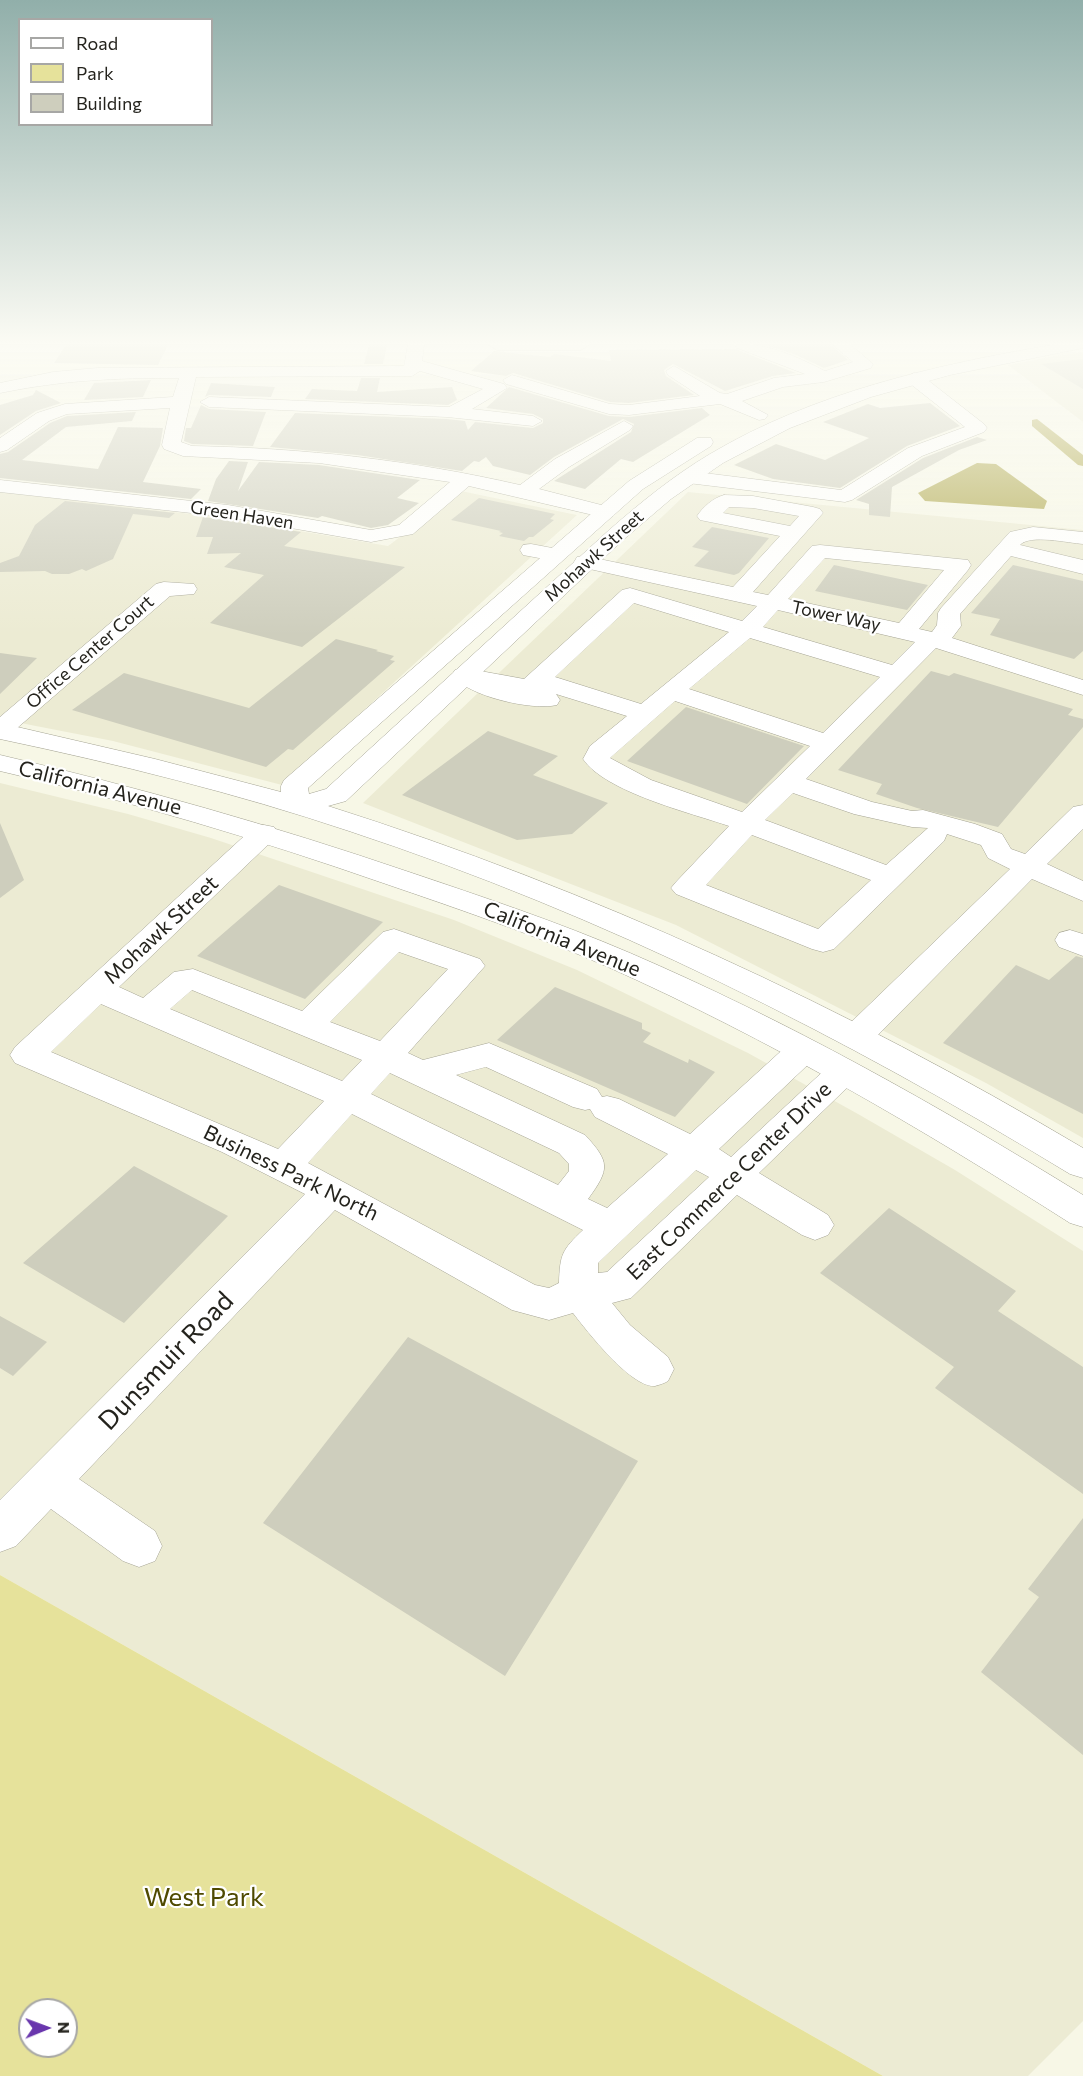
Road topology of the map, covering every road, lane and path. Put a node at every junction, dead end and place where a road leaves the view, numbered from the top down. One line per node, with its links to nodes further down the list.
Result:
1 (172, 442): 8 (street)
2 (593, 442): 10 (street)
3 (705, 442): 11 (street, Mohawk Street)
4 (747, 442): 6 (street, Mohawk Street)
5 (942, 442): 7 (street)
6 (742, 444): 7 (street, Mohawk Street)
7 (688, 477): 17 (street, Mohawk Street)
8 (465, 479): 9 (street, Green Haven); 10 (street)
9 (0, 486)
10 (525, 491): 11 (street)
11 (606, 512): 12 (street, Mohawk Street)
12 (584, 530): 16 (street, Mohawk Street); 17 (street)
13 (794, 533): 20 (street)
14 (1083, 538): 15 (street)
15 (1006, 548): 18 (street); 25 (street)
16 (543, 552): 21 (street); 36 (street, Mohawk Street)
17 (585, 562): 20 (street, Tower Way); 21 (street, Mohawk Street)
18 (1083, 567)
19 (186, 589): 32 (street, Office Center Court)
20 (738, 595): 22 (street, Tower Way)
21 (545, 600): 27 (street, Mohawk Street)
22 (775, 603): 23 (street); 24 (street, Tower Way); 24 (street)
23 (751, 625): 26 (street); 29 (street); 30 (street)
24 (904, 632): 25 (street, Tower Way)
25 (935, 640): 26 (street); 28 (street, Tower Way)
26 (901, 670): 33 (street)
27 (464, 675): 29 (street); 36 (street, Mohawk Street)
28 (1083, 688)
29 (538, 690): 31 (street)
30 (672, 692): 31 (street); 33 (street)
31 (638, 721): 38 (street)
32 (0, 731): 36 (street, California Avenue)
33 (828, 743): 35 (street)
34 (0, 763): 40 (street, California Avenue)
35 (788, 782): 38 (street); 39 (street)
36 (297, 806): 40 (street, Mohawk Street); 47 (street, California Avenue)
37 (1083, 813): 41 (street)
38 (747, 823): 42 (street); 42 (street)
39 (923, 827): 41 (street); 42 (street)
40 (264, 833): 44 (street, Mohawk Street); 48 (street, California Avenue)
41 (1027, 867): 43 (street); 47 (street)
42 (890, 878)
43 (1083, 891)
44 (97, 989): 45 (street); 49 (street, Mohawk Street)
45 (147, 1012): 46 (street); 53 (street)
46 (307, 1025): 50 (street); 50 (street)
47 (856, 1037): 55 (street, California Avenue)
48 (803, 1050): 51 (street, California Avenue); 54 (street, East Commerce Center Drive)
49 (27, 1055): 56 (street, Business Park North)
50 (384, 1056): 52 (street); 53 (street)
51 (843, 1072): 57 (street, East Commerce Center Drive); 60 (street, California Avenue)
52 (420, 1073): 54 (street); 59 (street)
53 (347, 1097): 56 (street); 59 (street)
54 (694, 1151): 57 (street); 62 (street, East Commerce Center Drive)
55 (1083, 1165)
56 (283, 1167): 58 (street, Business Park North)
57 (734, 1175): 61 (street); 63 (street, East Commerce Center Drive)
58 (332, 1191): 63 (street, Business Park North); 65 (street, Dunsmuir Road)
59 (564, 1204): 62 (street)
60 (1083, 1213)
61 (815, 1225)
62 (611, 1227): 63 (street, East Commerce Center Drive)
63 (563, 1297): 64 (street)
64 (654, 1369)
65 (48, 1482): 66 (street, Dunsmuir Road); 67 (street)
66 (0, 1531)
67 (139, 1546)

